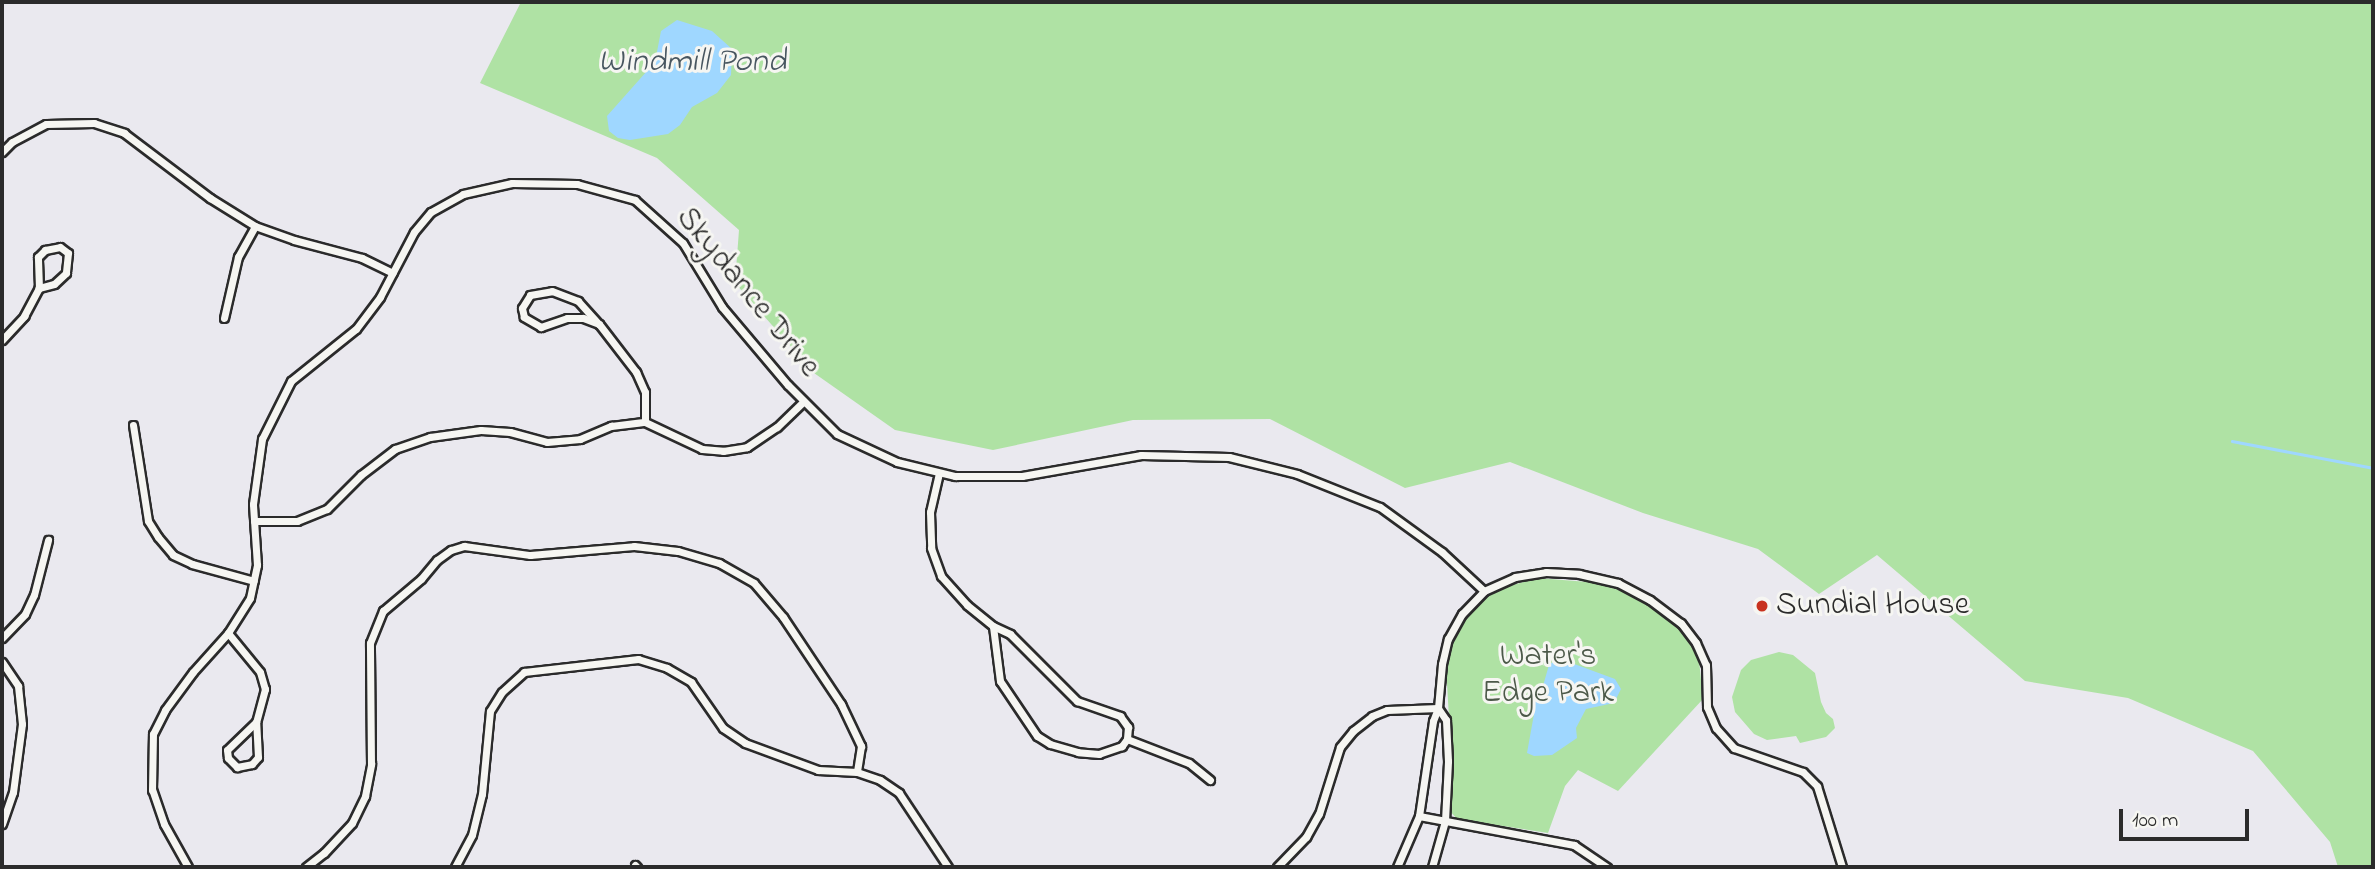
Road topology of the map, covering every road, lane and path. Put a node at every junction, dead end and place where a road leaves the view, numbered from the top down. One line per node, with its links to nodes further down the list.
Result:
1 (2, 152): 2 (street)
2 (256, 226): 3 (street); 5 (street)
3 (393, 273): 8 (street, Skydance Drive); 12 (street, Skydance Drive)
4 (39, 288): 4 (street); 7 (street)
5 (224, 318)
6 (599, 324): 6 (street); 9 (street)
7 (2, 340)
8 (804, 401): 9 (street); 11 (street, Skydance Drive)
9 (645, 422): 12 (street)
10 (133, 425): 14 (street)
11 (939, 472): 15 (street, Skydance Drive); 16 (street)
12 (254, 521): 14 (street, Skydance Drive)
13 (48, 540): 18 (street)
14 (254, 581): 17 (street, Skydance Drive)
15 (1484, 591): 20 (street); 36 (street)
16 (993, 626): 22 (street); 22 (street)
17 (228, 633): 21 (street); 28 (street, Skydance Drive)
18 (2, 638)
19 (2, 662): 27 (street)
20 (1438, 708): 25 (street); 26 (street); 32 (street)
21 (256, 722): 21 (street)
22 (1127, 739): 24 (street)
23 (858, 772): 29 (street); 30 (street); 31 (street)
24 (1210, 780)
25 (1419, 816): 26 (street); 33 (street)
26 (1445, 821): 34 (street); 35 (street)
27 (2, 824)
28 (188, 867)
29 (306, 867)
30 (456, 867)
31 (948, 867)
32 (1277, 867)
33 (1396, 867)
34 (1432, 867)
35 (1607, 867)
36 (1842, 867)

